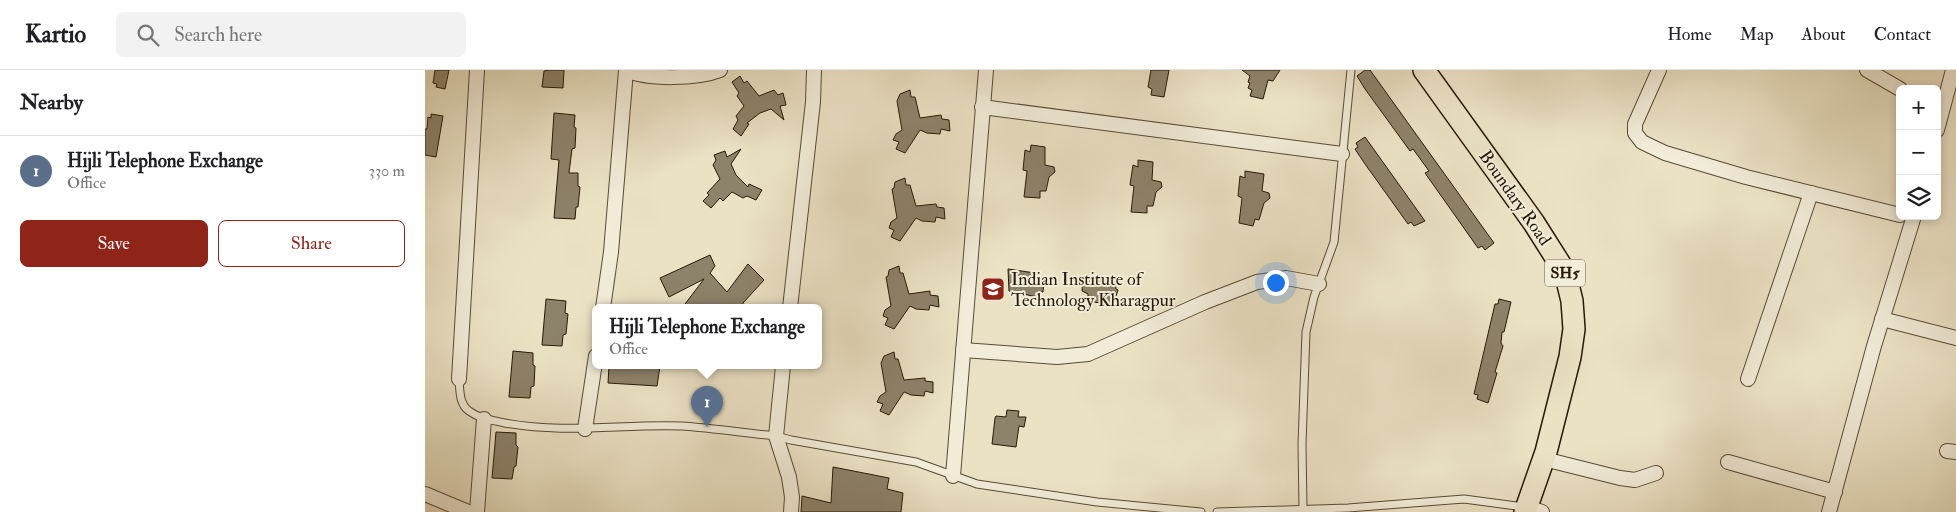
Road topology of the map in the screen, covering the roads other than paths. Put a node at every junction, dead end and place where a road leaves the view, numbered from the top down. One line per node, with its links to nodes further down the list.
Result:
1 (477, 70): 27 (street)
2 (626, 70): 3 (street); 20 (street)
3 (720, 70)
4 (814, 70): 21 (street)
5 (986, 70): 13 (street)
6 (1351, 70): 15 (lane)
7 (1425, 70): 32 (main road, Boundary Road / SH5)
8 (1659, 70): 16 (street)
9 (1867, 70): 11 (street)
10 (1952, 74): 12 (street); 14 (street)
11 (1896, 87)
12 (1956, 96)
13 (983, 107): 15 (street); 24 (street)
14 (1941, 108)
15 (1342, 154): 19 (lane)
16 (1811, 193): 17 (street); 28 (street)
17 (1896, 214)
18 (1907, 220): 22 (street)
19 (1319, 284): 24 (street); 38 (lane)
20 (604, 304)
21 (790, 304)
22 (1882, 319): 23 (street); 36 (street)
23 (1956, 338)
24 (963, 350): 35 (street)
25 (594, 369): 30 (street)
26 (783, 369): 31 (street)
27 (459, 379): 29 (lane)
28 (1748, 379)
29 (484, 419): 30 (lane); 41 (street)
30 (585, 429): 31 (lane)
31 (776, 436): 35 (lane); 42 (street)
32 (1544, 459): 34 (street); 39 (main road, Boundary Road / SH5)
33 (1728, 462): 36 (street)
34 (1656, 473)
35 (953, 476): 43 (lane)
36 (1835, 492): 46 (street)
37 (425, 494): 40 (street)
38 (1303, 510): 39 (lane); 45 (lane)
39 (1531, 510)
40 (468, 512)
41 (477, 512)
42 (791, 512)
43 (1201, 512)
44 (1217, 512): 45 (lane)
45 (1250, 512)
46 (1829, 512)

